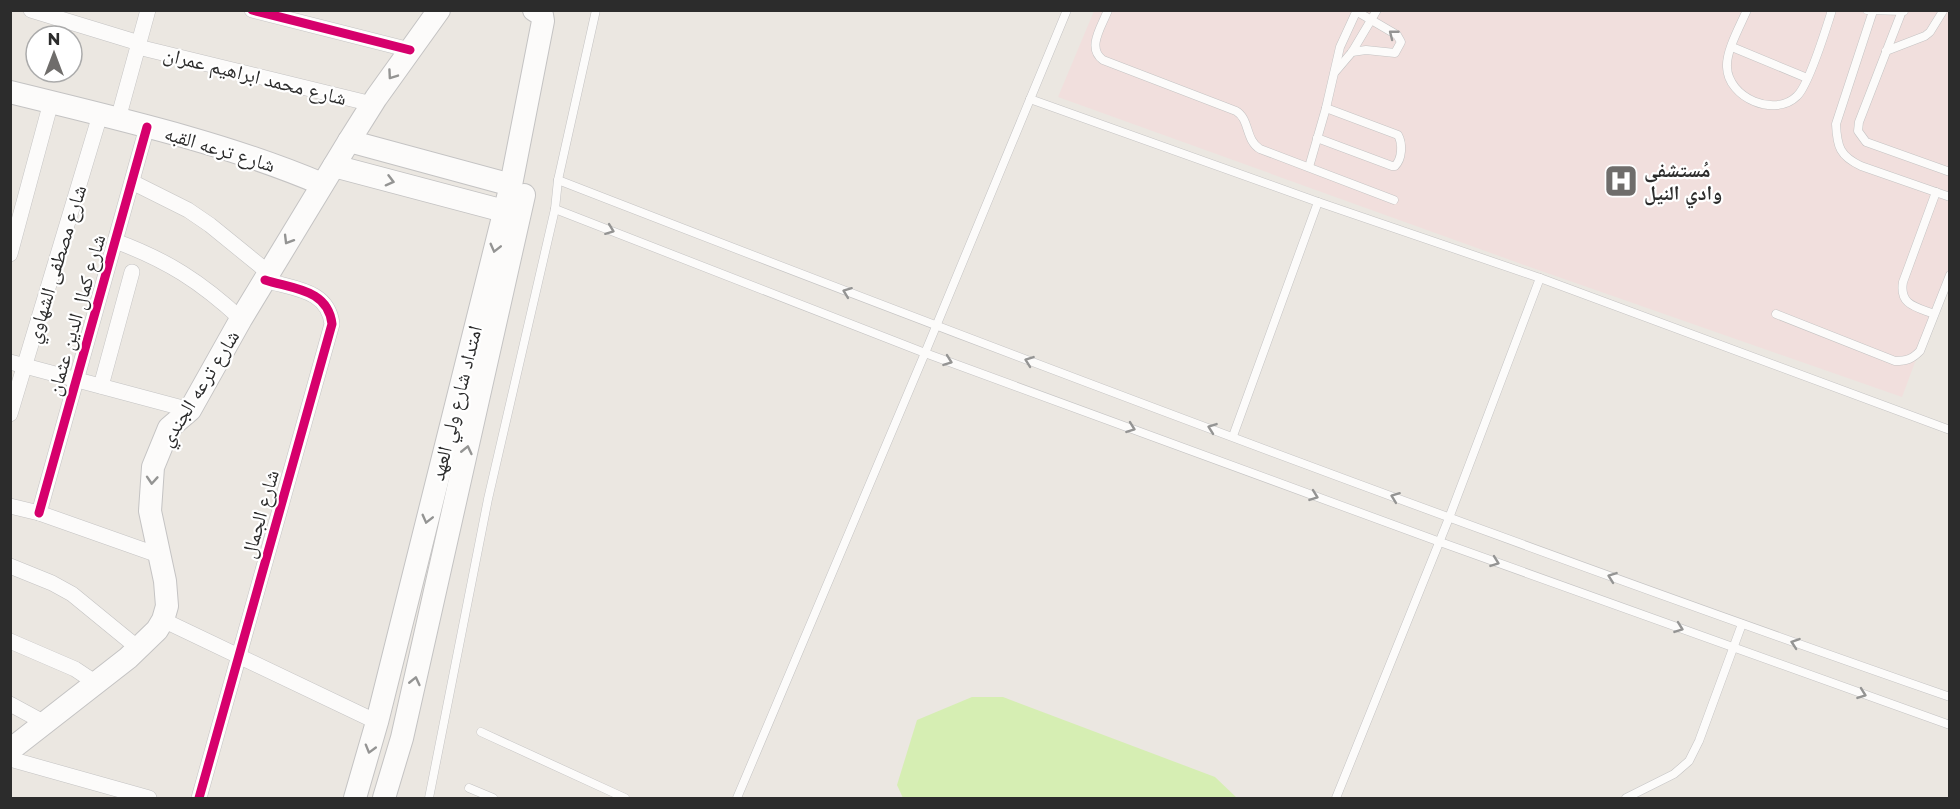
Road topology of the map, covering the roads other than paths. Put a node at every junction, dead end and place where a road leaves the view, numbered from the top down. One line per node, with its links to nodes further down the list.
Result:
1 (32, 10): 18 (street, شارع محمد ابراهيم عمران)
2 (148, 10): 18 (street, شارع مصطفى الشهاوي)
3 (252, 10): 20 (street)
4 (439, 10): 20 (main road, شارع ترعه الجندي)
5 (596, 10): 37 (lane)
6 (1067, 10): 26 (lane)
7 (1108, 10): 34 (lane)
8 (1377, 10): 17 (lane)
9 (1747, 10): 19 (lane)
10 (1832, 10): 24 (lane)
11 (1356, 11): 17 (lane); 23 (lane)
12 (1873, 11): 13 (lane); 40 (lane)
13 (1903, 11): 21 (lane)
14 (1942, 11): 15 (lane); 21 (lane)
15 (1950, 11)
16 (547, 12): 39 (main road)
17 (1371, 20): 22 (lane); 22 (lane, one-way to 17)
18 (139, 45): 28 (street, شارع محمد ابراهيم عمران); 30 (street, شارع مصطفى الشهاوي)
19 (1732, 46): 24 (lane); 24 (lane)
20 (410, 50): 28 (main road, شارع ترعه الجندي, one-way to 28)
21 (1886, 51): 35 (lane)
22 (1352, 52): 23 (lane)
23 (1335, 73): 29 (lane)
24 (1808, 78)
25 (10, 92): 27 (main road, شارع ترعه القبه)
26 (1030, 99): 43 (lane); 55 (lane)
27 (51, 102): 30 (main road, شارع ترعه القبه); 47 (street)
28 (372, 104): 33 (main road, شارع ترعه الجندي)
29 (1326, 108): 32 (lane); 32 (lane)
30 (109, 117): 31 (main road, شارع ترعه القبه); 57 (street, شارع مصطفى الشهاوي)
31 (147, 127): 36 (main road, شارع ترعه القبه); 38 (street, شارع كمال الدين عثمان)
32 (1317, 138): 34 (lane)
33 (349, 141): 36 (main road, شارع ترعه الجندي); 39 (main road)
34 (1309, 167): 42 (lane)
35 (1950, 172)
36 (328, 175): 45 (main road, شارع ترعه القبه, one-way to 45); 50 (main road, شارع ترعه الجندي, one-way to 50)
37 (558, 180): 44 (lane); 55 (lane, one-way to 37)
38 (132, 182): 46 (street, شارع كمال الدين عثمان); 50 (street)
39 (518, 187): 45 (main road, امتداد شارع ولي العهد); 89 (main road, امتداد شارع ولي العهد, one-way to 39)
40 (1936, 192): 41 (lane); 53 (lane)
41 (1950, 197)
42 (1394, 200)
43 (1318, 202): 51 (lane); 63 (lane)
44 (555, 209): 56 (lane, one-way to 56); 90 (lane)
45 (504, 211): 79 (main road, امتداد شارع ولي العهد, one-way to 79)
46 (115, 241): 54 (street); 58 (street, شارع كمال الدين عثمان)
47 (10, 254)
48 (132, 272): 59 (street)
49 (1950, 275): 53 (lane)
50 (267, 276): 54 (main road, شارع ترعه الجندي); 75 (street, شارع الجمال)
51 (1540, 278): 62 (lane); 66 (lane)
52 (1776, 314): 53 (lane)
53 (1934, 314)
54 (241, 319): 60 (main road, شارع ترعه الجندي)
55 (936, 327): 56 (lane); 63 (lane, one-way to 55)
56 (926, 353): 67 (lane, one-way to 67); 93 (lane)
57 (18, 364): 58 (street); 61 (street, شارع مصطفى الشهاوي)
58 (76, 380): 59 (street); 65 (street, شارع كمال الدين عثمان)
59 (101, 386): 60 (street)
60 (190, 410): 68 (main road, شارع ترعه الجندي, one-way to 68)
61 (10, 414)
62 (1950, 430)
63 (1233, 436): 66 (lane, one-way to 63)
64 (10, 506): 65 (street)
65 (39, 513): 68 (street)
66 (1449, 518): 67 (lane); 71 (lane, one-way to 66)
67 (1440, 542): 73 (lane, one-way to 73); 94 (lane)
68 (158, 555): 70 (main road, شارع ترعه الجندي)
69 (10, 567): 74 (street)
70 (163, 620): 74 (main road); 75 (street)
71 (1742, 624): 73 (lane); 77 (lane, one-way to 71)
72 (10, 641): 76 (street)
73 (1732, 647): 81 (lane, one-way to 81); 95 (lane)
74 (138, 648): 76 (main road)
75 (239, 656): 79 (street); 87 (street, شارع الجمال)
76 (96, 683): 80 (main road)
77 (1950, 697)
78 (10, 704): 80 (street)
79 (377, 722): 88 (main road, امتداد شارع ولي العهد, one-way to 88)
80 (45, 723): 83 (main road)
81 (1950, 725)
82 (481, 732): 92 (lane)
83 (10, 750)
84 (10, 759): 86 (street)
85 (469, 788): 91 (lane)
86 (149, 798)
87 (199, 798)
88 (355, 798)
89 (384, 798)
90 (429, 798)
91 (493, 798)
92 (625, 798)
93 (736, 798)
94 (1336, 798)
95 (1626, 798)

